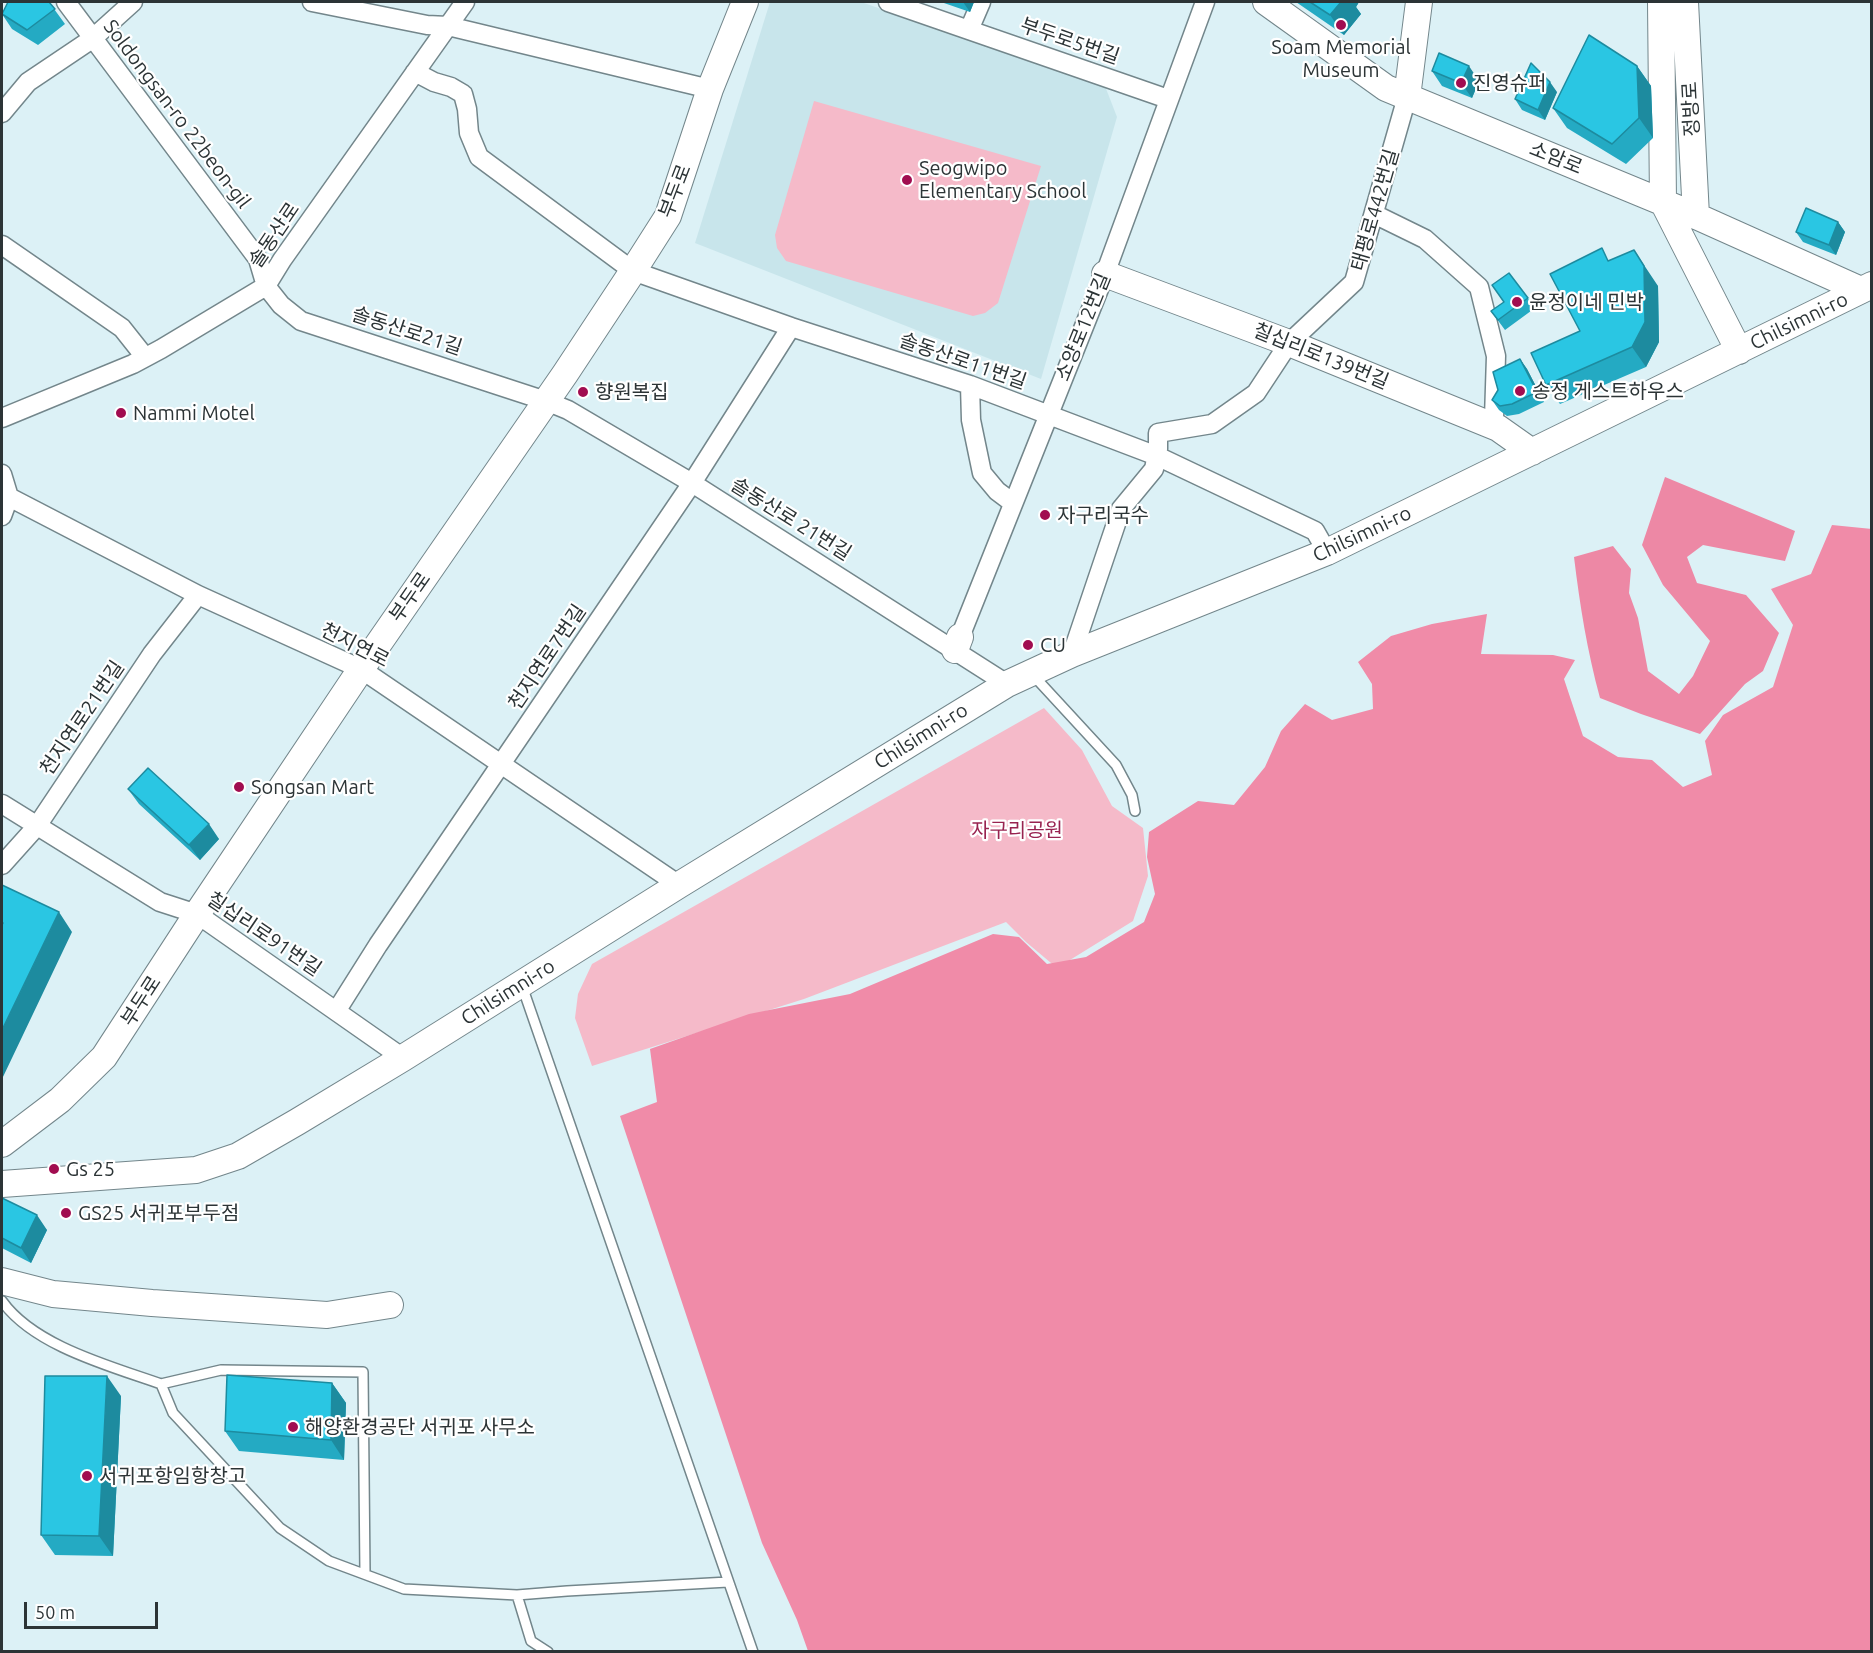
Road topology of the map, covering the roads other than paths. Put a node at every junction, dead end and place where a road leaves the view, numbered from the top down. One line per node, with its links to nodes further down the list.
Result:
1 (66, 2): 15 (street, Soldongsan-ro 22beon-gil)
2 (133, 2): 15 (street)
3 (312, 2): 13 (street)
4 (465, 2): 13 (street, 솔동산로)
5 (745, 2): 17 (street, 부두로)
6 (888, 2): 14 (street, 부두로5번길)
7 (981, 2): 14 (street)
8 (1205, 2): 19 (street, 소양로12번길)
9 (1266, 2): 18 (street, 소암로)
10 (1419, 2): 18 (street, 태평로442번길)
11 (1660, 2): 21 (street, 정방로)
12 (1685, 2): 23 (street, 정방로)
13 (448, 26): 16 (street, 솔동산로); 17 (street)
14 (969, 30): 19 (street, 부두로5번길)
15 (92, 39): 20 (street); 27 (street, Soldongsan-ro 22beon-gil)
16 (415, 72): 25 (street, 솔동산로11번길); 27 (street, 솔동산로)
17 (710, 89): 25 (street, 부두로)
18 (1407, 97): 21 (street, 소암로); 22 (street, 태평로442번길)
19 (1168, 99): 26 (street, 소양로12번길)
20 (2, 113)
21 (1664, 202): 23 (street, 소암로); 31 (street)
22 (1374, 214): 30 (street, 태평로442번길); 37 (street)
23 (1696, 216): 28 (street, 소암로)
24 (2, 245): 32 (street)
25 (633, 271): 29 (street, 솔동산로11번길); 34 (street, 부두로)
26 (1105, 274): 30 (street, 칠십리로139번길); 35 (street, 소양로12번길)
27 (266, 286): 32 (street, 솔동산로); 34 (street, 솔동산로21길)
28 (1868, 289): 31 (street, Chilsimni-ro)
29 (791, 327): 33 (street, 솔동산로11번길); 41 (street, 천지연로7번길)
30 (1289, 342): 37 (street, 칠십리로139번길); 39 (street, 태평로442번길)
31 (1739, 351): 38 (street, Chilsimni-ro)
32 (145, 357): 36 (street, 솔동산로)
33 (970, 385): 35 (street, 솔동산로11번길); 43 (street)
34 (546, 401): 41 (street, 솔동산로 21번길); 49 (street, 부두로)
35 (1048, 415): 39 (street, 솔동산로11번길); 43 (street, 소양로12번길)
36 (2, 418)
37 (1491, 425): 38 (street, 칠십리로139번길)
38 (1532, 452): 45 (street, Chilsimni-ro)
39 (1157, 456): 45 (street, 솔동산로11번길); 48 (street, 태평로442번길)
40 (2, 474): 42 (street)
41 (692, 483): 47 (street, 솔동산로 21번길); 52 (street, 천지연로7번길)
42 (9, 497): 44 (street); 46 (street, 천지연로)
43 (1013, 503): 47 (street, 소양로12번길)
44 (2, 516)
45 (1326, 552): 48 (street, Chilsimni-ro)
46 (198, 595): 49 (street, 천지연로); 55 (street, 천지연로21번길)
47 (957, 644): 51 (street, 솔동산로 21번길)
48 (1072, 654): 50 (street, Chilsimni-ro)
49 (361, 669): 52 (street, 천지연로); 58 (street, 부두로)
50 (1031, 673): 51 (street, Chilsimni-ro); 54 (lane)
51 (1006, 684): 57 (street, Chilsimni-ro)
52 (502, 764): 57 (street, 천지연로); 60 (street, 천지연로7번길)
53 (2, 804): 55 (street, 칠십리로91번길)
54 (1135, 811)
55 (37, 826): 56 (street, 천지연로21번길); 58 (street, 칠십리로91번길)
56 (2, 865)
57 (679, 885): 59 (street, Chilsimni-ro)
58 (197, 914): 60 (street, 칠십리로91번길); 62 (street, 부두로)
59 (521, 983): 61 (street, Chilsimni-ro); 69 (lane)
60 (337, 1010): 61 (street, 칠십리로91번길)
61 (403, 1058): 63 (street, Chilsimni-ro)
62 (4, 1138)
63 (2, 1184)
64 (2, 1281): 66 (street)
65 (2, 1301): 67 (lane)
66 (390, 1305)
67 (161, 1384): 68 (lane); 68 (lane)
68 (365, 1574): 70 (lane)
69 (728, 1582): 70 (lane); 72 (lane)
70 (517, 1595): 71 (lane)
71 (548, 1652)
72 (753, 1652)

